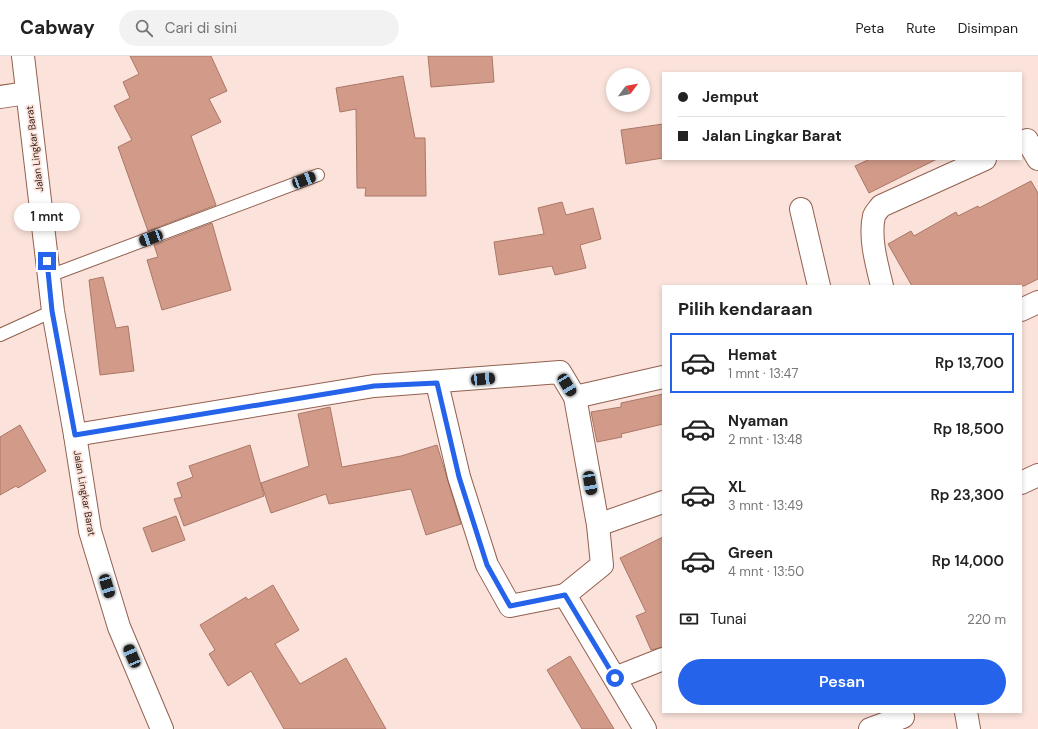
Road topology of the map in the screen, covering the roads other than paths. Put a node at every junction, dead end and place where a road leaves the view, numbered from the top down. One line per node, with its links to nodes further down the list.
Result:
1 (23, 56): 2 (main road, Jalan Lingkar Barat)
2 (27, 93): 3 (main road); 9 (main road, Jalan Lingkar Barat)
3 (0, 97)
4 (1029, 140): 5 (main road)
5 (1038, 159)
6 (984, 160): 11 (main road)
7 (318, 175): 9 (lane)
8 (801, 209): 10 (main road)
9 (49, 276): 14 (main road, Jalan Lingkar Barat)
10 (819, 285)
11 (882, 285)
12 (1038, 302): 13 (main road)
13 (1022, 310)
14 (52, 311): 15 (lane); 19 (main road, Jalan Lingkar Barat)
15 (0, 335)
16 (662, 377): 18 (main road)
17 (437, 383): 18 (main road); 19 (main road); 24 (main road)
18 (575, 397): 23 (main road)
19 (75, 435): 29 (main road, Jalan Lingkar Barat)
20 (1038, 475): 21 (main road)
21 (1022, 483)
22 (662, 502): 23 (main road)
23 (598, 525): 24 (main road)
24 (565, 595): 26 (main road)
25 (662, 659): 26 (main road)
26 (615, 678): 30 (main road)
27 (966, 713): 32 (main road)
28 (904, 719): 31 (main road)
29 (162, 729)
30 (645, 729)
31 (870, 729)
32 (969, 729)

